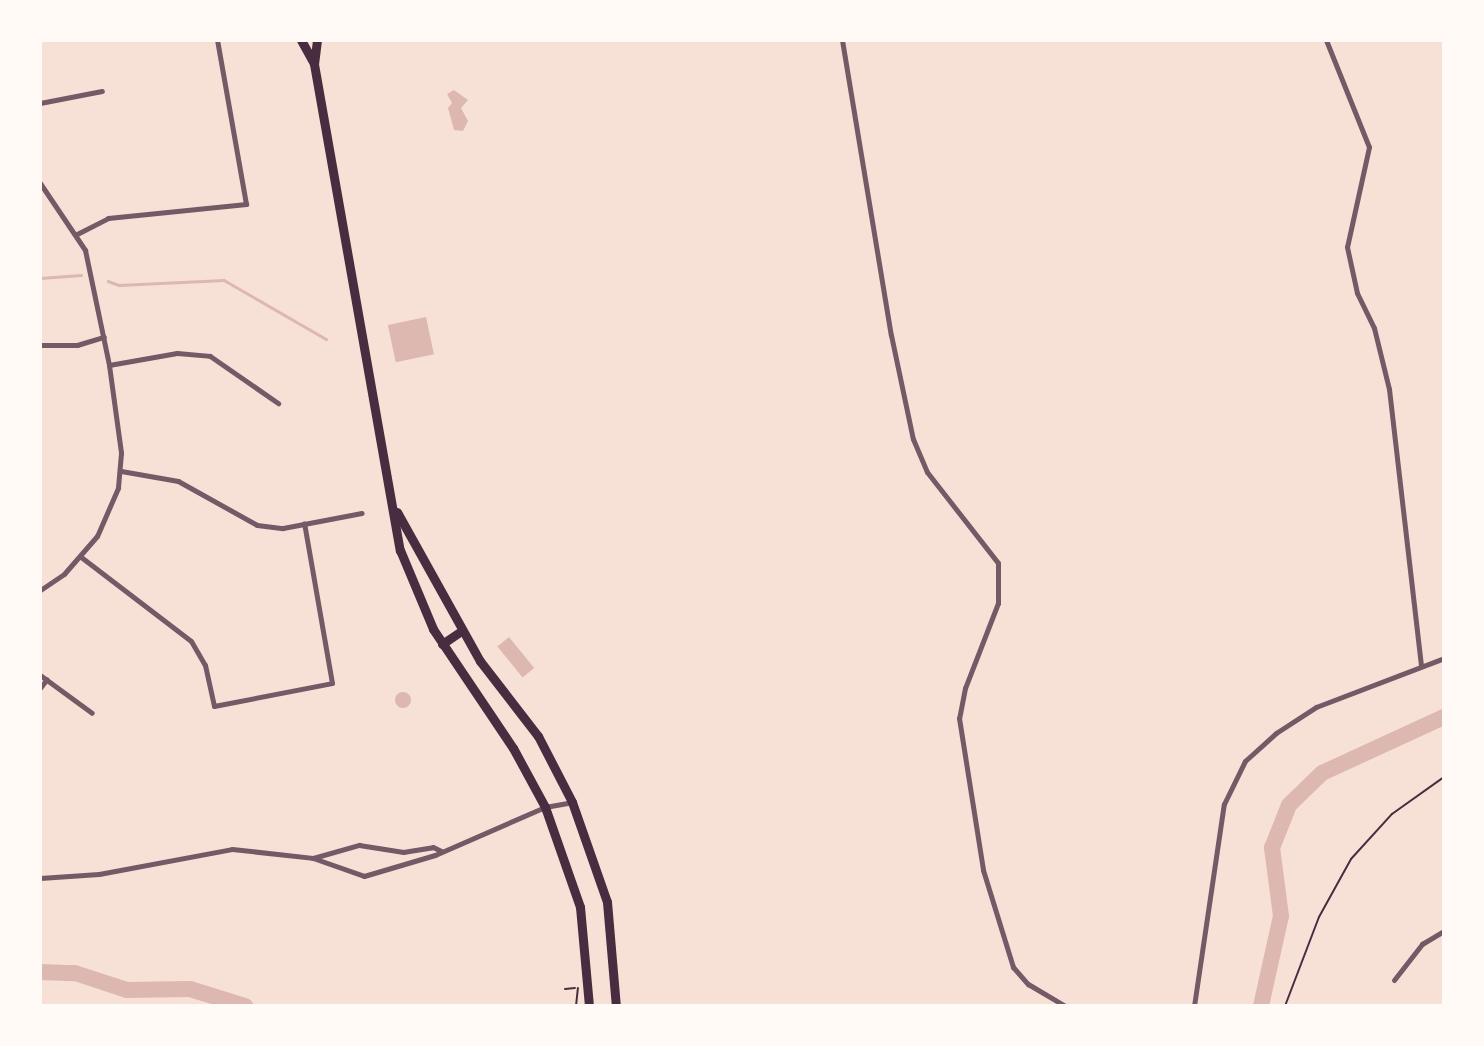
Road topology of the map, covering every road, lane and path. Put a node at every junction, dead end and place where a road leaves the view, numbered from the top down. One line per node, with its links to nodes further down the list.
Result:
1 (217, 40): 10 (street)
2 (301, 40): 6 (main road)
3 (317, 40): 6 (main road)
4 (842, 40): 41 (street)
5 (1326, 40): 24 (street)
6 (314, 64): 16 (main road)
7 (102, 91): 8 (street)
8 (40, 103)
9 (40, 183): 10 (street)
10 (77, 234): 11 (street)
11 (104, 337): 12 (street); 13 (street)
12 (40, 345)
13 (109, 365): 14 (street); 15 (street)
14 (278, 403)
15 (121, 471): 18 (street); 19 (street)
16 (396, 510): 21 (main road); 22 (main road)
17 (362, 513): 18 (street)
18 (304, 523): 19 (street)
19 (80, 557): 20 (street)
20 (40, 590)
21 (461, 631): 22 (main road); 30 (main road)
22 (442, 643): 31 (main road)
23 (1444, 658): 24 (street)
24 (1421, 666): 42 (street)
25 (40, 674): 26 (street)
26 (47, 679): 27 (street); 28 (street)
27 (40, 688)
28 (92, 713)
29 (1444, 777): 43 (path)
30 (572, 802): 31 (street); 40 (main road)
31 (545, 807): 32 (street); 39 (main road)
32 (441, 851): 33 (street); 33 (street)
33 (313, 858): 34 (street)
34 (40, 878)
35 (1444, 931): 36 (street)
36 (1394, 980)
37 (576, 988): 38 (path)
38 (565, 989)
39 (589, 1006)
40 (616, 1006)
41 (1065, 1006)
42 (1194, 1006)
43 (1285, 1006)

